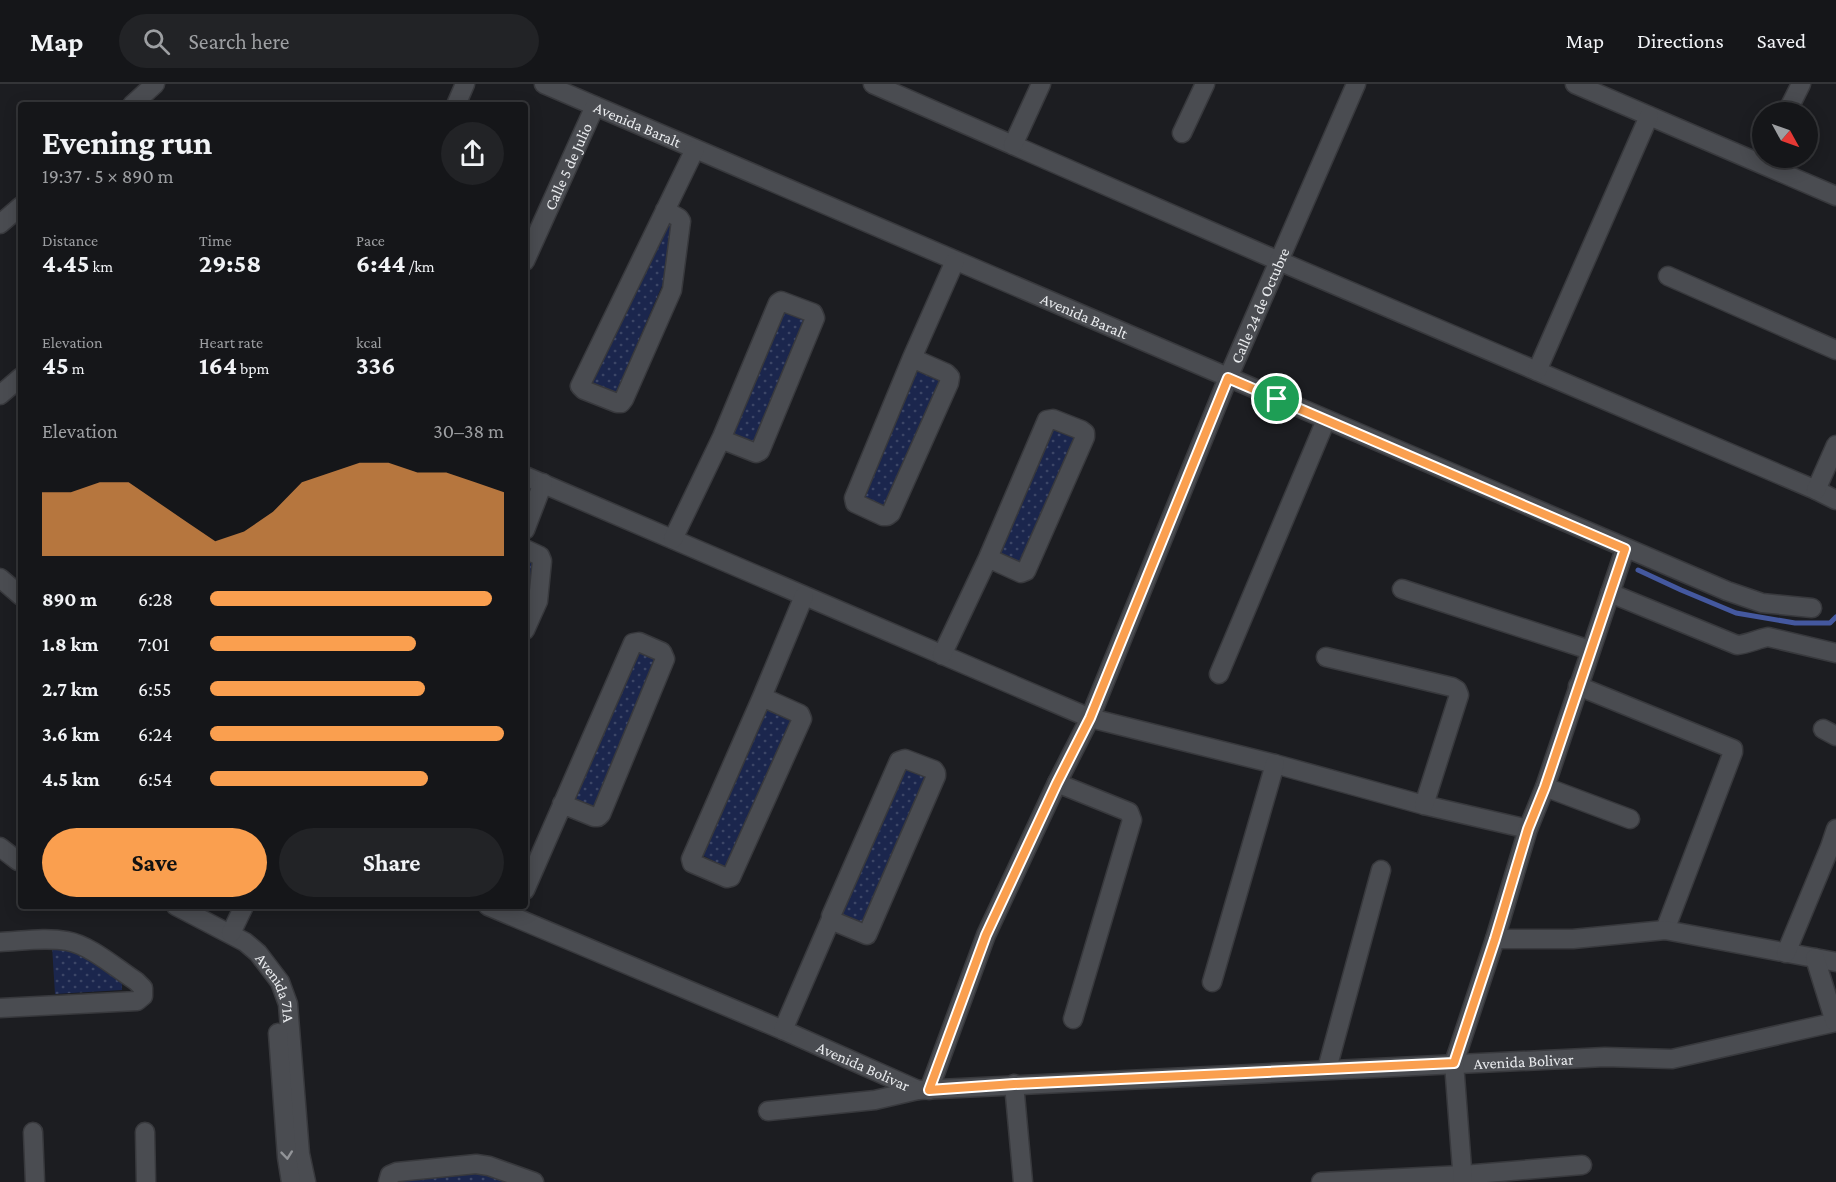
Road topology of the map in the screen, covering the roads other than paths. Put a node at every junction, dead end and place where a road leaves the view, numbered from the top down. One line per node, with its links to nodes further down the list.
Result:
1 (154, 84): 10 (street)
2 (465, 84): 11 (street)
3 (544, 84): 13 (street, Avenida Baralt)
4 (873, 84): 16 (street)
5 (1041, 84): 16 (street)
6 (1205, 84): 15 (street)
7 (1356, 84): 26 (street, Calle 24 de Octubre)
8 (1575, 84): 14 (street)
9 (1800, 84): 12 (street)
10 (135, 102)
11 (457, 102)
12 (1792, 102)
13 (595, 106): 17 (street, Avenida Baralt); 24 (street, Calle 5 de Julio)
14 (1649, 116): 18 (street); 30 (street)
15 (1182, 133)
16 (1013, 145): 26 (street)
17 (695, 149): 22 (street); 25 (street, Avenida Baralt)
18 (1752, 156)
19 (1779, 168): 20 (street)
20 (1836, 196)
21 (18, 209): 23 (street)
22 (665, 210): 22 (street)
23 (0, 224)
24 (528, 254)
25 (955, 261): 29 (street); 31 (street, Avenida Baralt)
26 (1279, 261): 30 (street); 31 (street, Calle 24 de Octubre)
27 (1668, 276): 28 (street)
28 (1836, 350)
29 (912, 358): 29 (street)
30 (1537, 371): 39 (street)
31 (1228, 378): 34 (street, Avenida Baralt); 60 (street, Calle 24 de Octubre)
32 (18, 379): 33 (street)
33 (0, 395)
34 (1326, 420): 43 (street, Avenida Baralt); 57 (street)
35 (722, 437): 35 (street); 42 (street)
36 (1836, 445): 39 (street)
37 (528, 477): 38 (street)
38 (543, 483): 41 (street); 42 (street)
39 (1816, 490): 40 (street)
40 (1836, 500)
41 (528, 522)
42 (673, 539): 50 (street)
43 (1625, 549): 49 (street); 51 (street, Avenida Baralt)
44 (528, 550): 52 (street)
45 (988, 558): 45 (street); 55 (street)
46 (0, 578): 48 (street)
47 (1402, 589): 53 (street)
48 (18, 593)
49 (1610, 593): 53 (street); 54 (street)
50 (804, 596): 55 (street); 59 (street)
51 (1812, 608)
52 (528, 623)
53 (1590, 650): 58 (street)
54 (1836, 653)
55 (942, 655): 60 (street)
56 (1326, 657): 65 (street)
57 (1219, 674)
58 (1578, 686): 63 (street); 78 (street)
59 (762, 697): 59 (street)
60 (1090, 718): 61 (street); 62 (street, Calle 24 de Octubre)
61 (1275, 764): 65 (street); 86 (street)
62 (1057, 783): 88 (street); 94 (street, Calle 24 de Octubre)
63 (1545, 787): 66 (street); 67 (street)
64 (562, 804): 64 (street); 73 (street)
65 (1424, 805): 67 (street)
66 (1630, 819)
67 (1528, 829): 80 (street)
68 (1836, 829): 70 (street)
69 (0, 847): 71 (street)
70 (1833, 848): 83 (street)
71 (13, 861)
72 (1382, 870): 92 (street)
73 (528, 883)
74 (182, 909): 79 (street)
75 (243, 909): 79 (street)
76 (516, 911): 90 (street, Avenida Bolivar)
77 (831, 919): 77 (street); 90 (street)
78 (1665, 930): 80 (street); 83 (street)
79 (231, 933): 82 (street)
80 (1495, 939): 91 (street)
81 (0, 942): 87 (street)
82 (258, 953): 103 (street, Avenida 71A, one-way to 103); 104 (street, Avenida 71A)
83 (1786, 953): 84 (street)
84 (1815, 958): 85 (street); 89 (street)
85 (1836, 962)
86 (1212, 982)
87 (0, 1008)
88 (1073, 1019)
89 (1835, 1022): 91 (street, Avenida Bolivar)
90 (783, 1030): 94 (street, Avenida Bolivar)
91 (1454, 1063): 92 (street, Avenida Bolivar); 99 (street)
92 (1326, 1069): 93 (street, Avenida Bolivar)
93 (1014, 1084): 94 (street, Avenida Bolivar); 106 (street)
94 (923, 1090): 95 (street)
95 (768, 1111)
96 (33, 1132): 101 (street)
97 (145, 1132): 102 (street)
98 (1582, 1165): 99 (street)
99 (1463, 1178): 107 (street)
100 (531, 1181): 105 (street)
101 (33, 1182)
102 (146, 1182)
103 (291, 1182)
104 (306, 1182)
105 (388, 1182)
106 (1023, 1182)
107 (1321, 1182)

